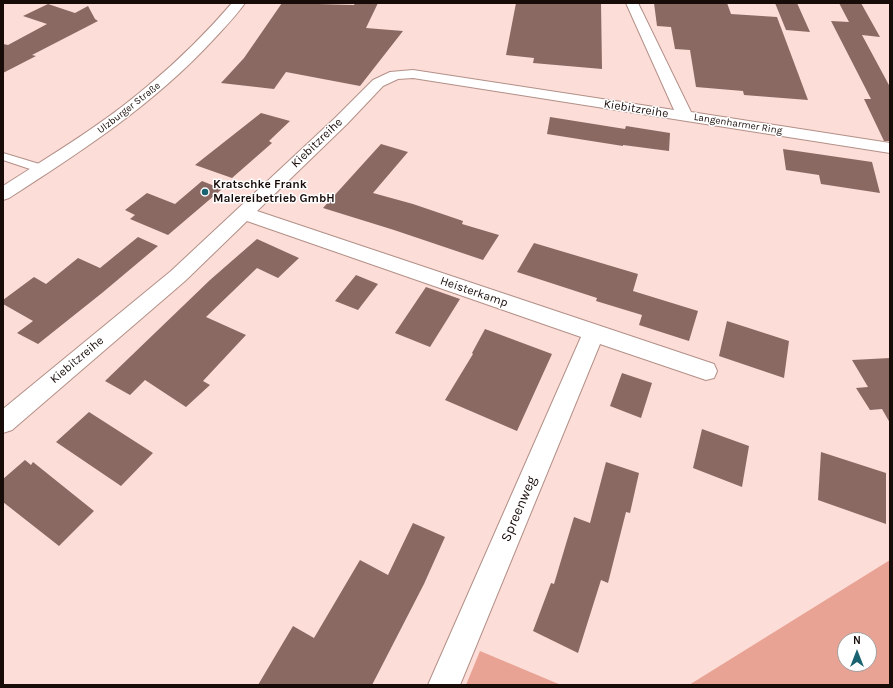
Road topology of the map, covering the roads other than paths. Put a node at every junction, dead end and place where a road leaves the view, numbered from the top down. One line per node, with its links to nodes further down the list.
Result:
1 (239, 3): 6 (street, Ulzburger Straße)
2 (632, 3): 3 (street, Langenharmer Ring)
3 (684, 116): 4 (street, Langenharmer Ring); 8 (street, Kiebitzreihe)
4 (890, 148)
5 (3, 156): 6 (lane)
6 (42, 169): 7 (street, Ulzburger Straße)
7 (3, 194)
8 (243, 213): 9 (street, Heisterkamp); 11 (street, Kiebitzreihe)
9 (594, 333): 10 (street, Heisterkamp); 12 (street, Spreenweg)
10 (706, 371)
11 (3, 423)
12 (444, 685)

